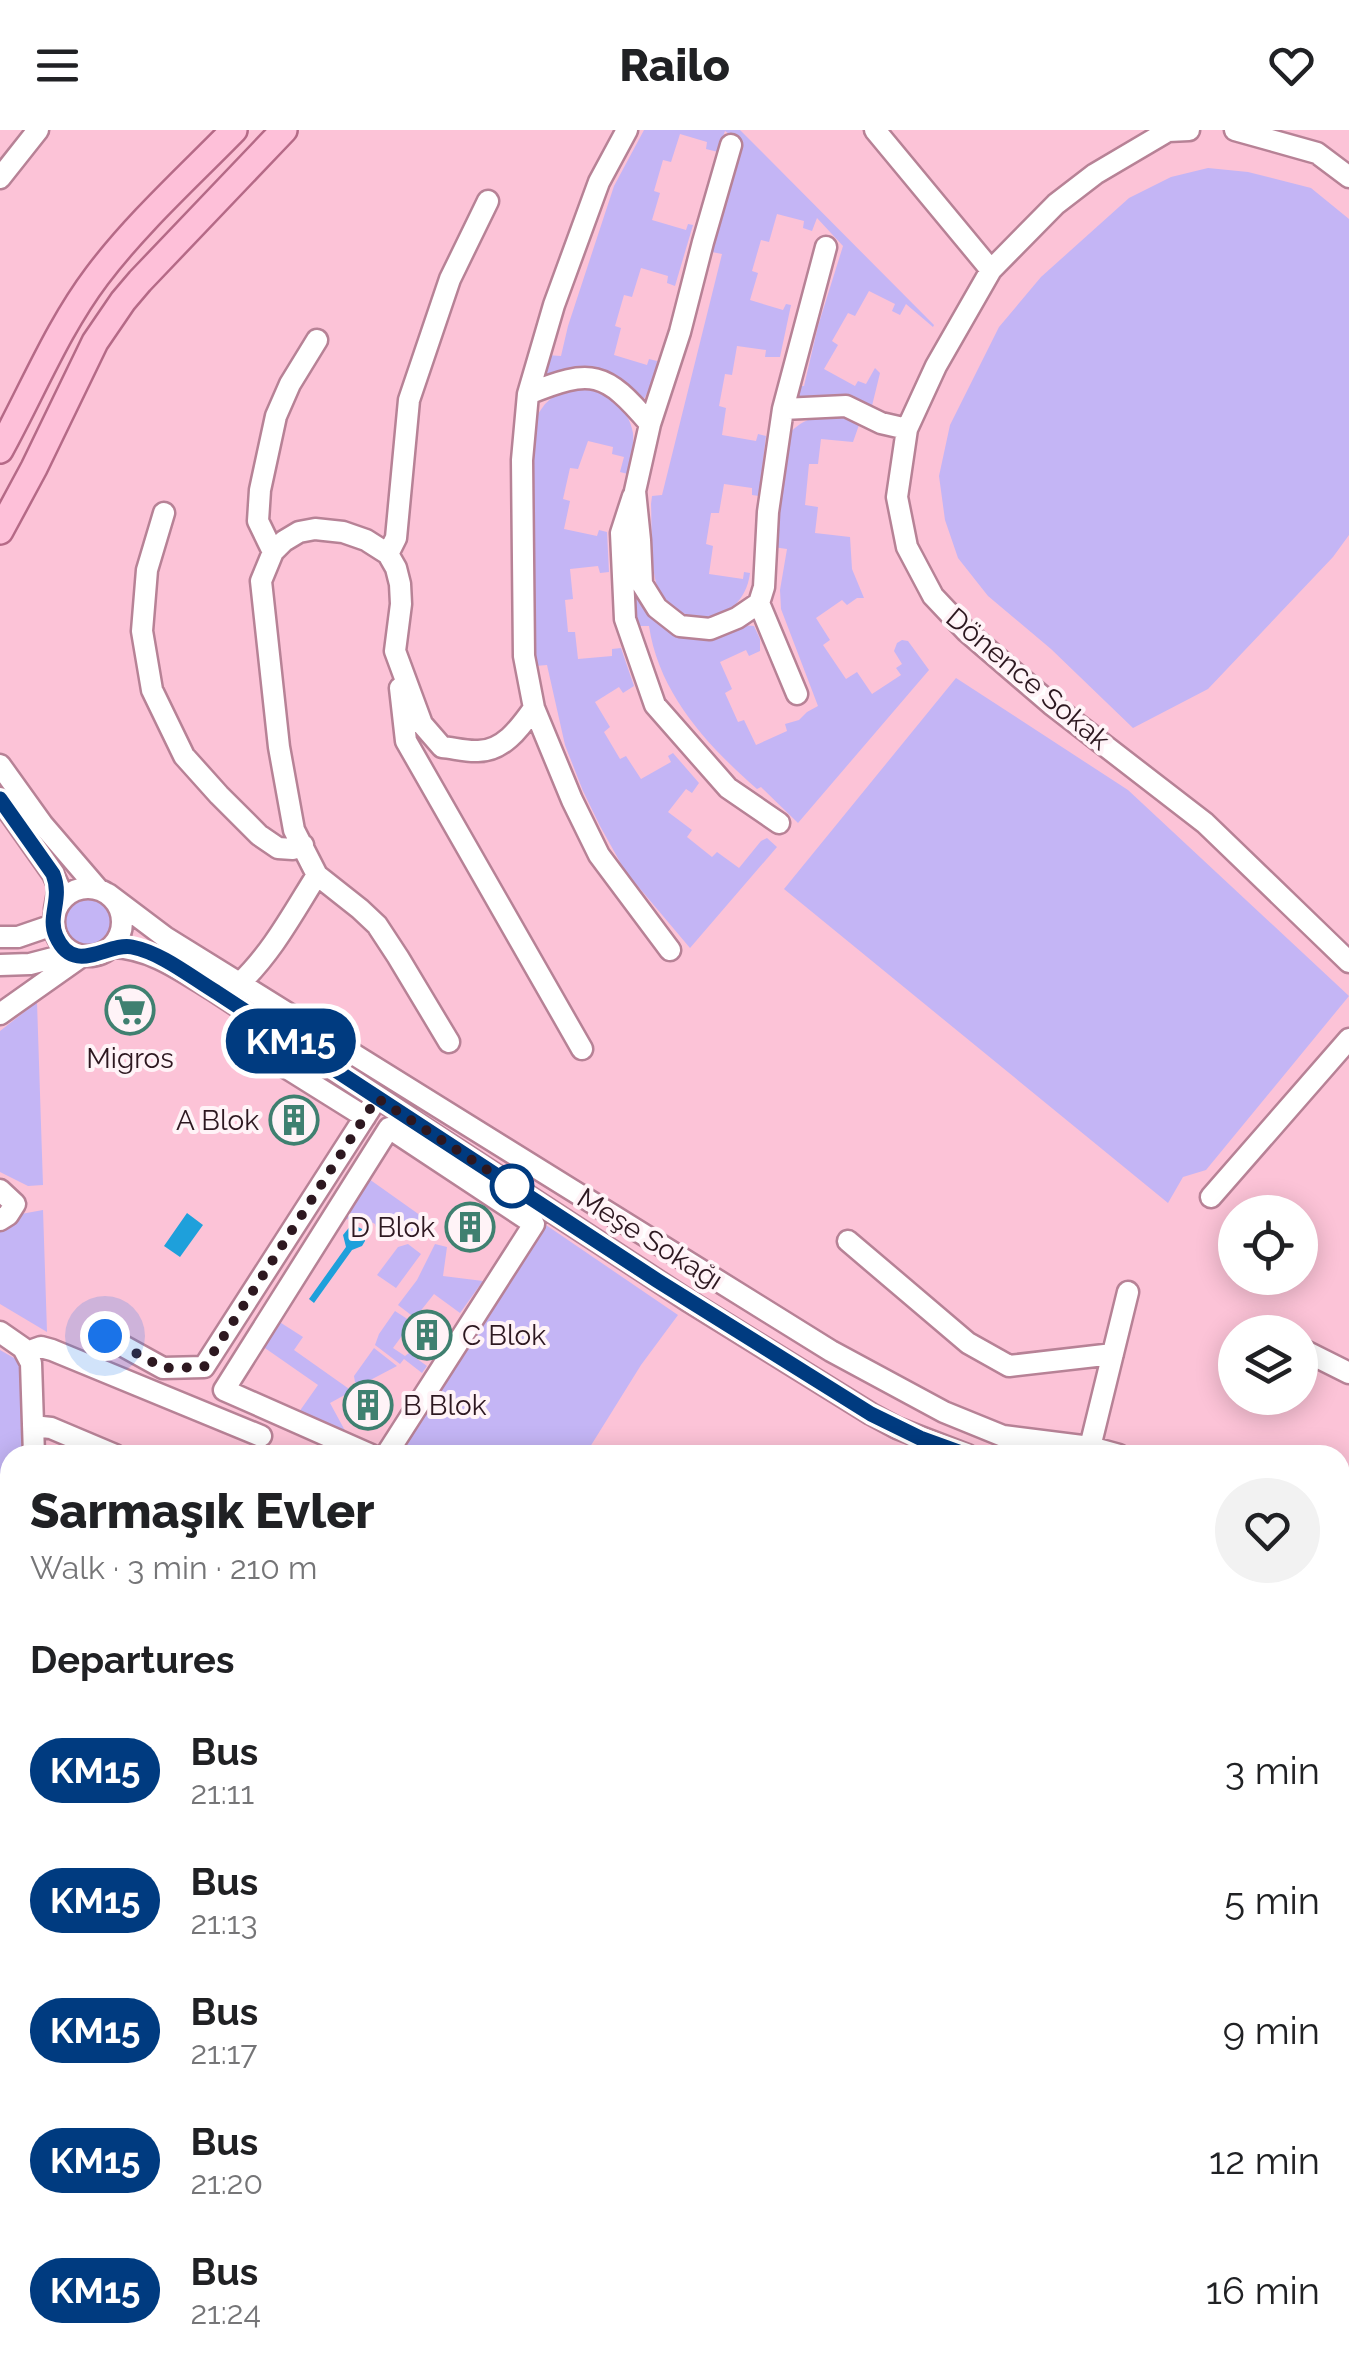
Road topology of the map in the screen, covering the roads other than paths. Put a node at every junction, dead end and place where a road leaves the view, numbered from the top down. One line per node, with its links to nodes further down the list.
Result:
1 (38, 130): 10 (street)
2 (234, 130): 19 (main road)
3 (284, 130): 22 (main road)
4 (627, 130): 15 (street)
5 (875, 130): 13 (street)
6 (1174, 130): 13 (street, Dönence Sokak)
7 (1235, 130): 9 (street)
8 (731, 145): 17 (street)
9 (1349, 177)
10 (0, 178)
11 (488, 200): 24 (street)
12 (826, 247): 16 (street)
13 (991, 270): 18 (street, Dönence Sokak)
14 (317, 340): 23 (street)
15 (528, 394): 17 (street); 28 (street)
16 (782, 409): 18 (street); 25 (street)
17 (650, 424): 20 (street)
18 (907, 429): 40 (street, Dönence Sokak)
19 (0, 450)
20 (634, 492): 25 (street); 31 (street)
21 (164, 513): 32 (street)
22 (0, 530)
23 (272, 552): 24 (street); 32 (street)
24 (388, 554): 26 (street)
25 (759, 604): 27 (street)
26 (395, 651): 28 (street); 48 (street)
27 (797, 694)
28 (534, 708): 38 (street)
29 (0, 764): 34 (street, Meşe Sokağı)
30 (0, 799): 35 (street)
31 (779, 823)
32 (303, 845): 33 (street)
33 (317, 875): 42 (street); 47 (street)
34 (103, 892): 35 (street); 37 (street); 42 (street, Meşe Sokağı)
35 (54, 919): 36 (street); 39 (street)
36 (0, 936)
37 (112, 947): 39 (street); 50 (street, Meşe Sokağı)
38 (670, 950)
39 (77, 955): 41 (street); 43 (street)
40 (1349, 962)
41 (0, 965)
42 (239, 984): 71 (street, Meşe Sokağı)
43 (27, 995): 44 (street); 45 (street)
44 (0, 1014)
45 (0, 1027)
46 (1349, 1038): 54 (street)
47 (449, 1042)
48 (582, 1049)
49 (277, 1062): 51 (street)
50 (377, 1098): 51 (street); 52 (street, Meşe Sokağı)
51 (365, 1117): 59 (street)
52 (476, 1175): 68 (street); 69 (street); 70 (street, Meşe Sokağı)
53 (0, 1190): 55 (street)
54 (1211, 1197)
55 (0, 1220)
56 (848, 1241): 61 (street)
57 (1128, 1292): 61 (street)
58 (0, 1332): 60 (street)
59 (105, 1336)
60 (26, 1352): 64 (street); 65 (street)
61 (1113, 1354): 72 (street)
62 (1318, 1357): 63 (street)
63 (1349, 1372)
64 (33, 1426): 66 (street); 67 (street)
65 (260, 1436)
66 (34, 1445)
67 (91, 1445)
68 (348, 1445)
69 (392, 1445)
70 (941, 1445)
71 (1074, 1445)
72 (1090, 1445)

